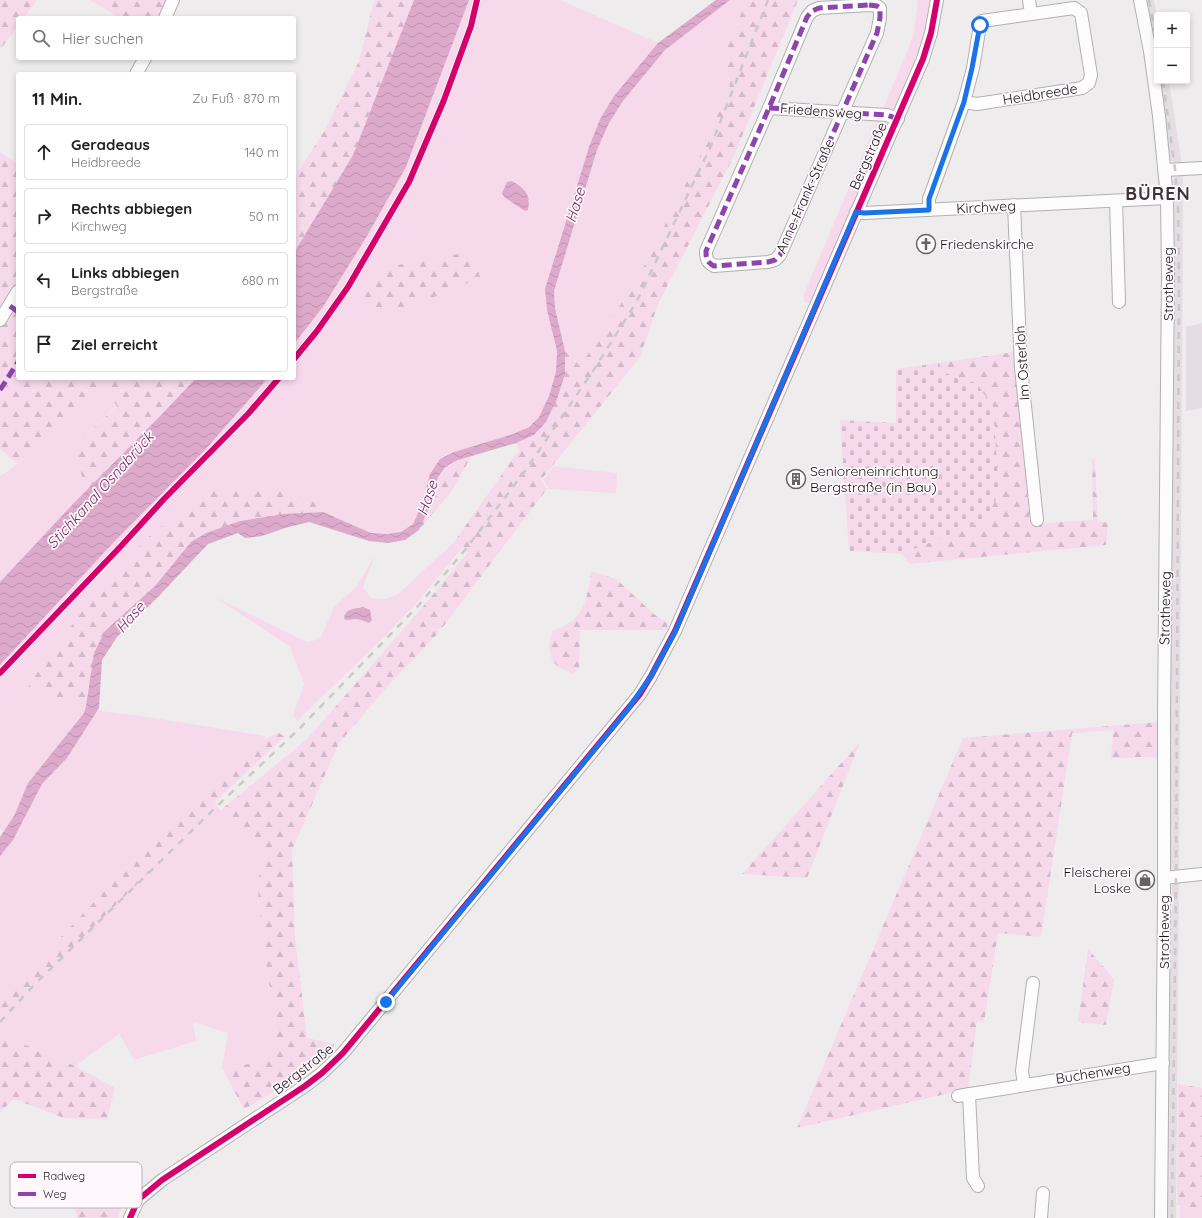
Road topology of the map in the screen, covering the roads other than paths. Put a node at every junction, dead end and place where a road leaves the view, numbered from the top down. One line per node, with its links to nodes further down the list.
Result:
1 (173, 0): 6 (street)
2 (937, 0): 12 (street, Bergstraße)
3 (1029, 0): 5 (street)
4 (1140, 0): 14 (street, Strotheweg)
5 (1031, 14): 9 (street, Heidbreede); 9 (street, Heidbreede)
6 (166, 16)
7 (144, 60): 8 (street)
8 (137, 72)
9 (964, 102): 18 (street, Heidbreede)
10 (769, 108): 11 (street, Friedensweg); 11 (street, Anne-Frank-Straße); 11 (street, Anne-Frank-Straße)
11 (842, 113): 12 (street, Friedensweg)
12 (898, 119): 19 (street, Bergstraße)
13 (1202, 168): 14 (street)
14 (1165, 170): 15 (street, Strotheweg)
15 (1167, 198): 16 (street, Kirchweg); 25 (street, Strotheweg)
16 (1116, 201): 17 (street, Kirchweg); 21 (street)
17 (1014, 205): 18 (street, Kirchweg); 23 (street, Im Osterloh)
18 (929, 210): 19 (street, Kirchweg)
19 (856, 212): 31 (street, Bergstraße)
20 (16, 294): 22 (street)
21 (1119, 302)
22 (0, 320)
23 (1037, 520)
24 (1202, 874): 25 (street)
25 (1164, 878): 27 (street, Strotheweg)
26 (1033, 984): 28 (street)
27 (1163, 1063): 28 (street, Buchenweg); 35 (street, Strotheweg)
28 (1024, 1085): 29 (street, Buchenweg)
29 (978, 1186)
30 (1042, 1193): 34 (street)
31 (142, 1197)
32 (134, 1208): 33 (street, Bergstraße)
33 (130, 1218)
34 (1041, 1218)
35 (1161, 1218)

